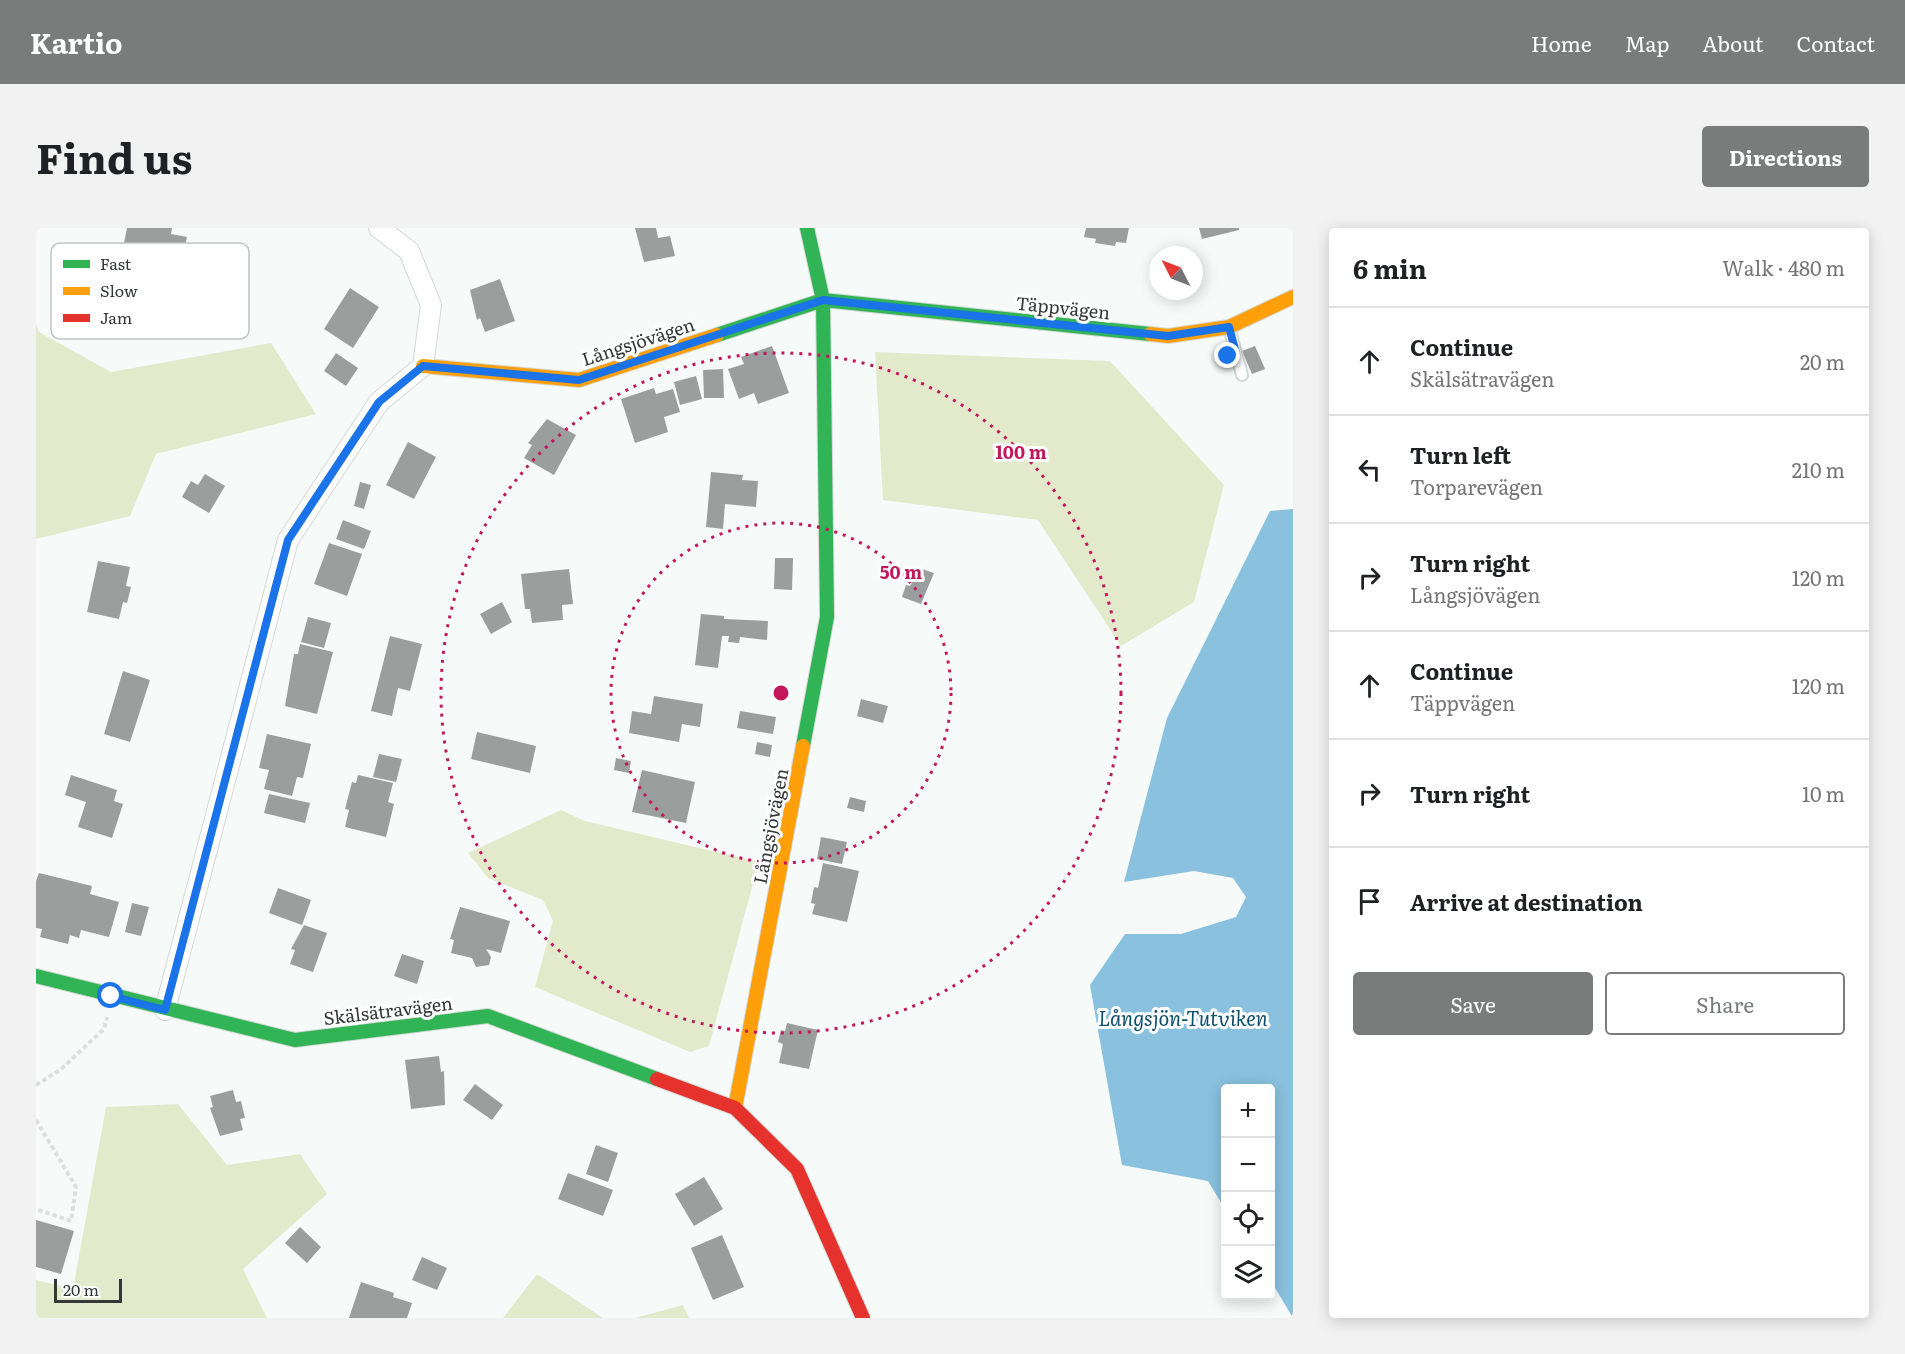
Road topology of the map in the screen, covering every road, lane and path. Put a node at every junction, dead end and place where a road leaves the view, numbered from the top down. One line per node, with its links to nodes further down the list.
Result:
1 (379, 228): 6 (street)
2 (807, 228): 4 (street, Långsjövägen)
3 (1293, 297): 5 (street, Täppvägen)
4 (823, 300): 5 (street, Täppvägen); 6 (street, Långsjövägen); 12 (street, Långsjövägen)
5 (1229, 327): 7 (lane)
6 (423, 366): 10 (street)
7 (1242, 375)
8 (36, 976): 9 (street, Skälsätravägen)
9 (111, 996): 10 (street, Skälsätravägen); 11 (path)
10 (165, 1010): 12 (street, Skälsätravägen)
11 (36, 1085)
12 (735, 1108): 15 (street)
13 (36, 1120): 14 (path)
14 (36, 1209)
15 (863, 1318)

